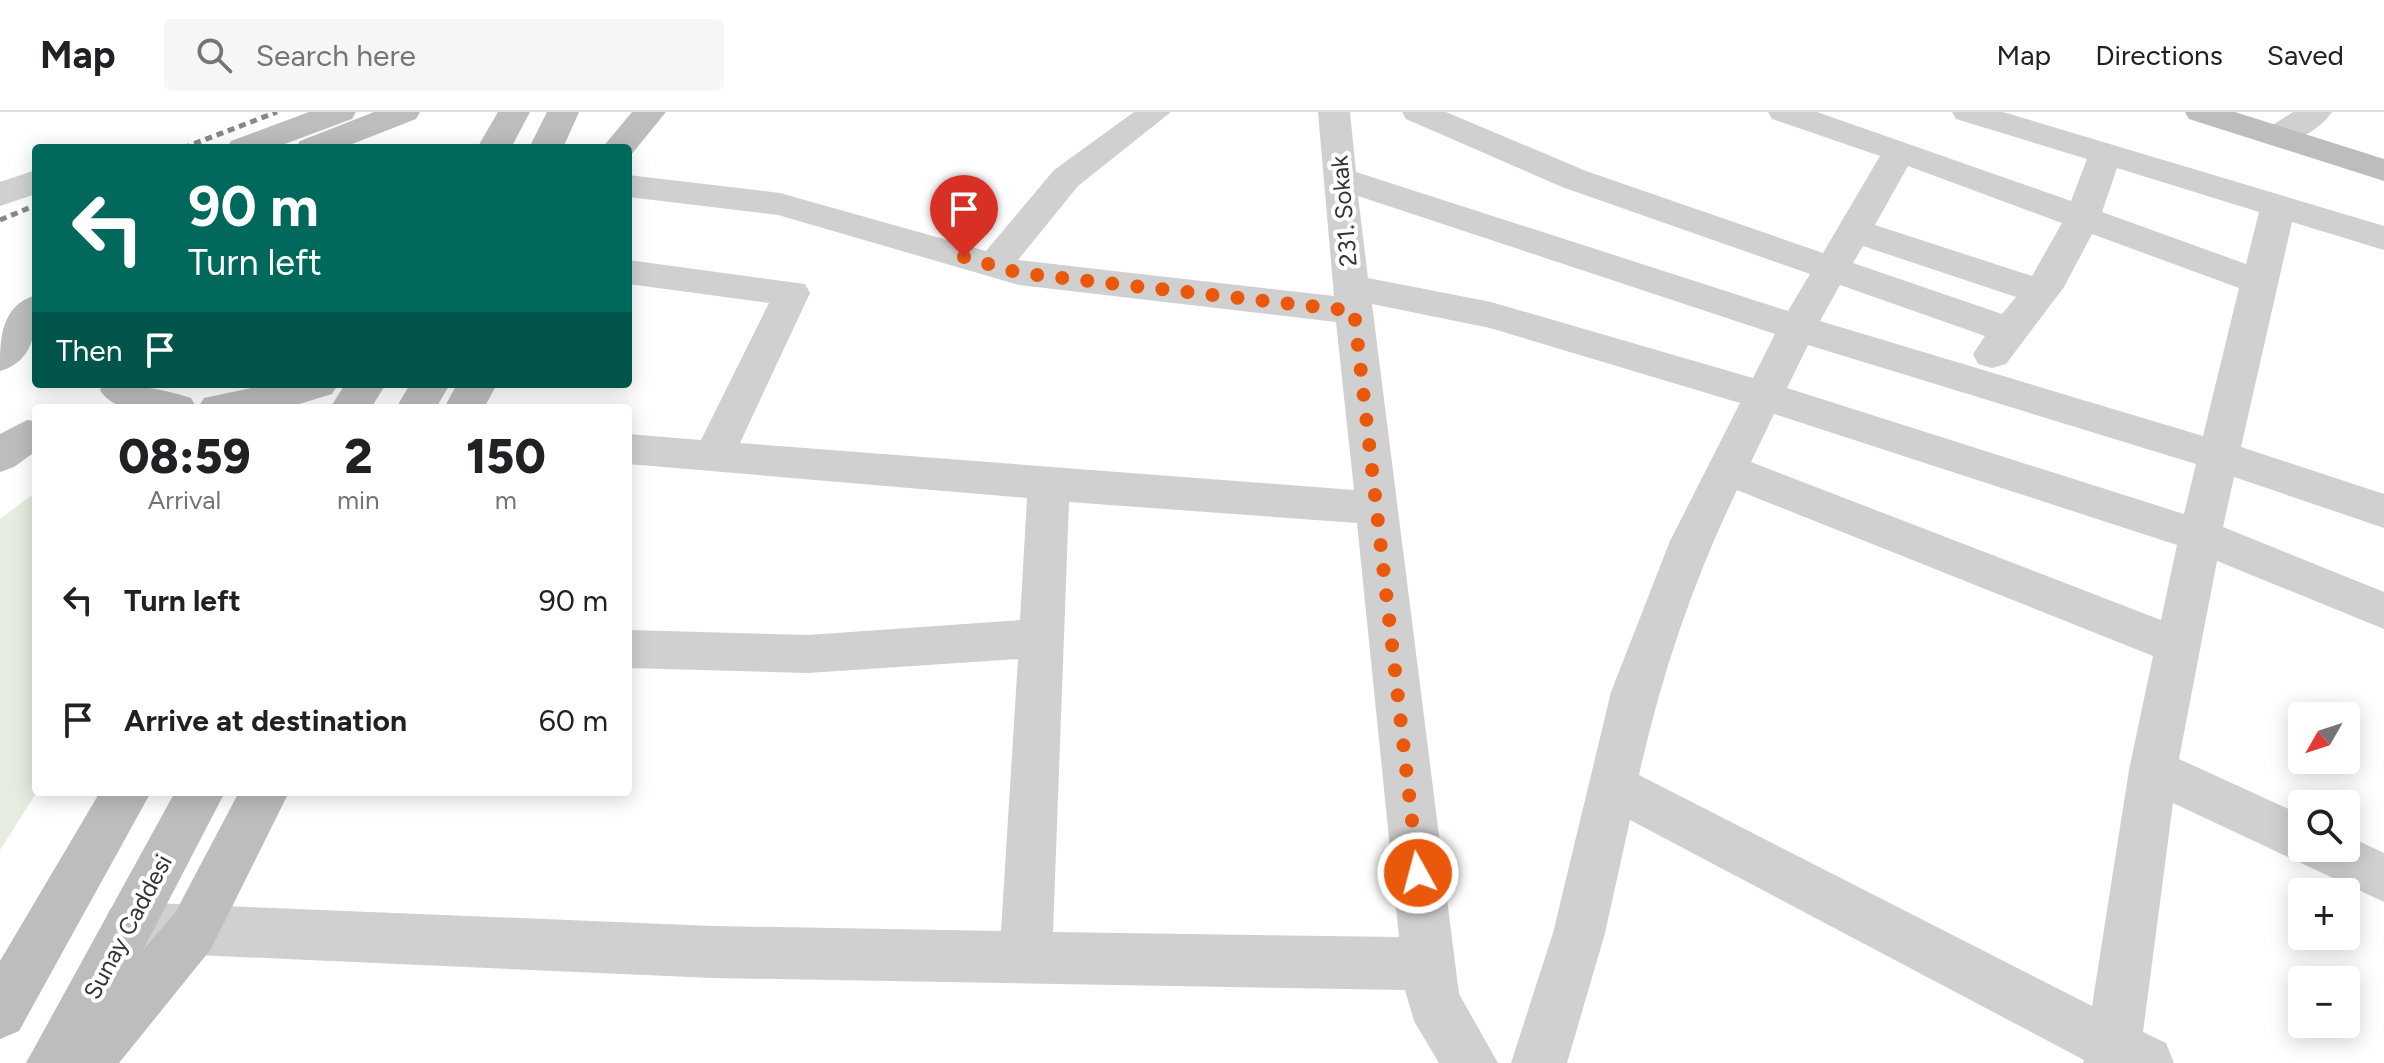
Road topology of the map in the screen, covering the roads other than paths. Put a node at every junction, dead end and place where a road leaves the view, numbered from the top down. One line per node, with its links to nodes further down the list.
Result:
1 (340, 112): 14 (main road)
2 (404, 112): 15 (main road)
3 (514, 112): 16 (main road)
4 (563, 112): 17 (main road)
5 (650, 112): 18 (main road)
6 (1155, 112): 30 (street)
7 (1334, 112): 22 (street, 231. Sokak)
8 (1418, 112): 31 (street)
9 (1784, 112): 19 (street)
10 (1968, 112): 20 (street)
11 (2201, 112): 13 (main road)
12 (2316, 112): 13 (street)
13 (2278, 136): 21 (main road)
14 (254, 144)
15 (322, 144)
16 (496, 144)
17 (548, 144)
18 (622, 144)
19 (1900, 151): 27 (street); 28 (street)
20 (2106, 152): 26 (street); 27 (street)
21 (2384, 170)
22 (1340, 178): 35 (street, 231. Sokak); 37 (street)
23 (32, 183): 25 (street)
24 (632, 186): 30 (street)
25 (0, 195)
26 (2278, 207): 29 (street); 33 (street)
27 (2082, 218): 33 (street); 34 (street)
28 (1852, 230): 31 (street); 34 (street)
29 (2384, 238)
30 (994, 266): 35 (street)
31 (1830, 269): 37 (street); 38 (street)
32 (632, 273): 50 (street)
33 (2259, 282): 49 (street)
34 (2040, 292): 38 (street)
35 (1353, 299): 45 (street); 53 (street, 231. Sokak)
36 (32, 313): 40 (main road)
37 (1797, 328): 42 (street); 45 (street)
38 (2010, 331): 42 (street)
39 (32, 345): 41 (main road)
40 (0, 357)
41 (0, 363)
42 (1971, 381): 49 (street)
43 (305, 388): 47 (main road)
44 (114, 394): 46 (main road)
45 (1763, 395): 51 (street); 55 (street)
46 (148, 404)
47 (251, 404)
48 (632, 449): 50 (street)
49 (2219, 456): 54 (street); 55 (street)
50 (713, 457): 52 (street)
51 (1727, 469): 58 (street); 61 (street)
52 (1049, 484): 53 (street); 57 (street)
53 (1377, 508): 71 (street, 231. Sokak)
54 (2384, 511)
55 (2200, 536): 56 (street); 58 (street)
56 (2384, 611)
57 (1042, 638): 59 (street); 70 (street)
58 (2178, 646): 60 (street)
59 (632, 649)
60 (2153, 770): 65 (street); 73 (street)
61 (1613, 786): 73 (street); 77 (street)
62 (125, 796): 72 (main road)
63 (199, 796): 68 (main road, Sunay Caddesi)
64 (263, 796): 69 (main road)
65 (2288, 833)
66 (2350, 862): 67 (street)
67 (2384, 878)
68 (128, 927): 69 (street); 74 (main road, Sunay Caddesi)
69 (193, 931): 70 (street); 75 (main road)
70 (1026, 958): 71 (street)
71 (1429, 964): 76 (street, 231. Sokak)
72 (0, 1012)
73 (2124, 1058)
74 (54, 1063)
75 (84, 1063)
76 (1470, 1063)
77 (1539, 1063)

